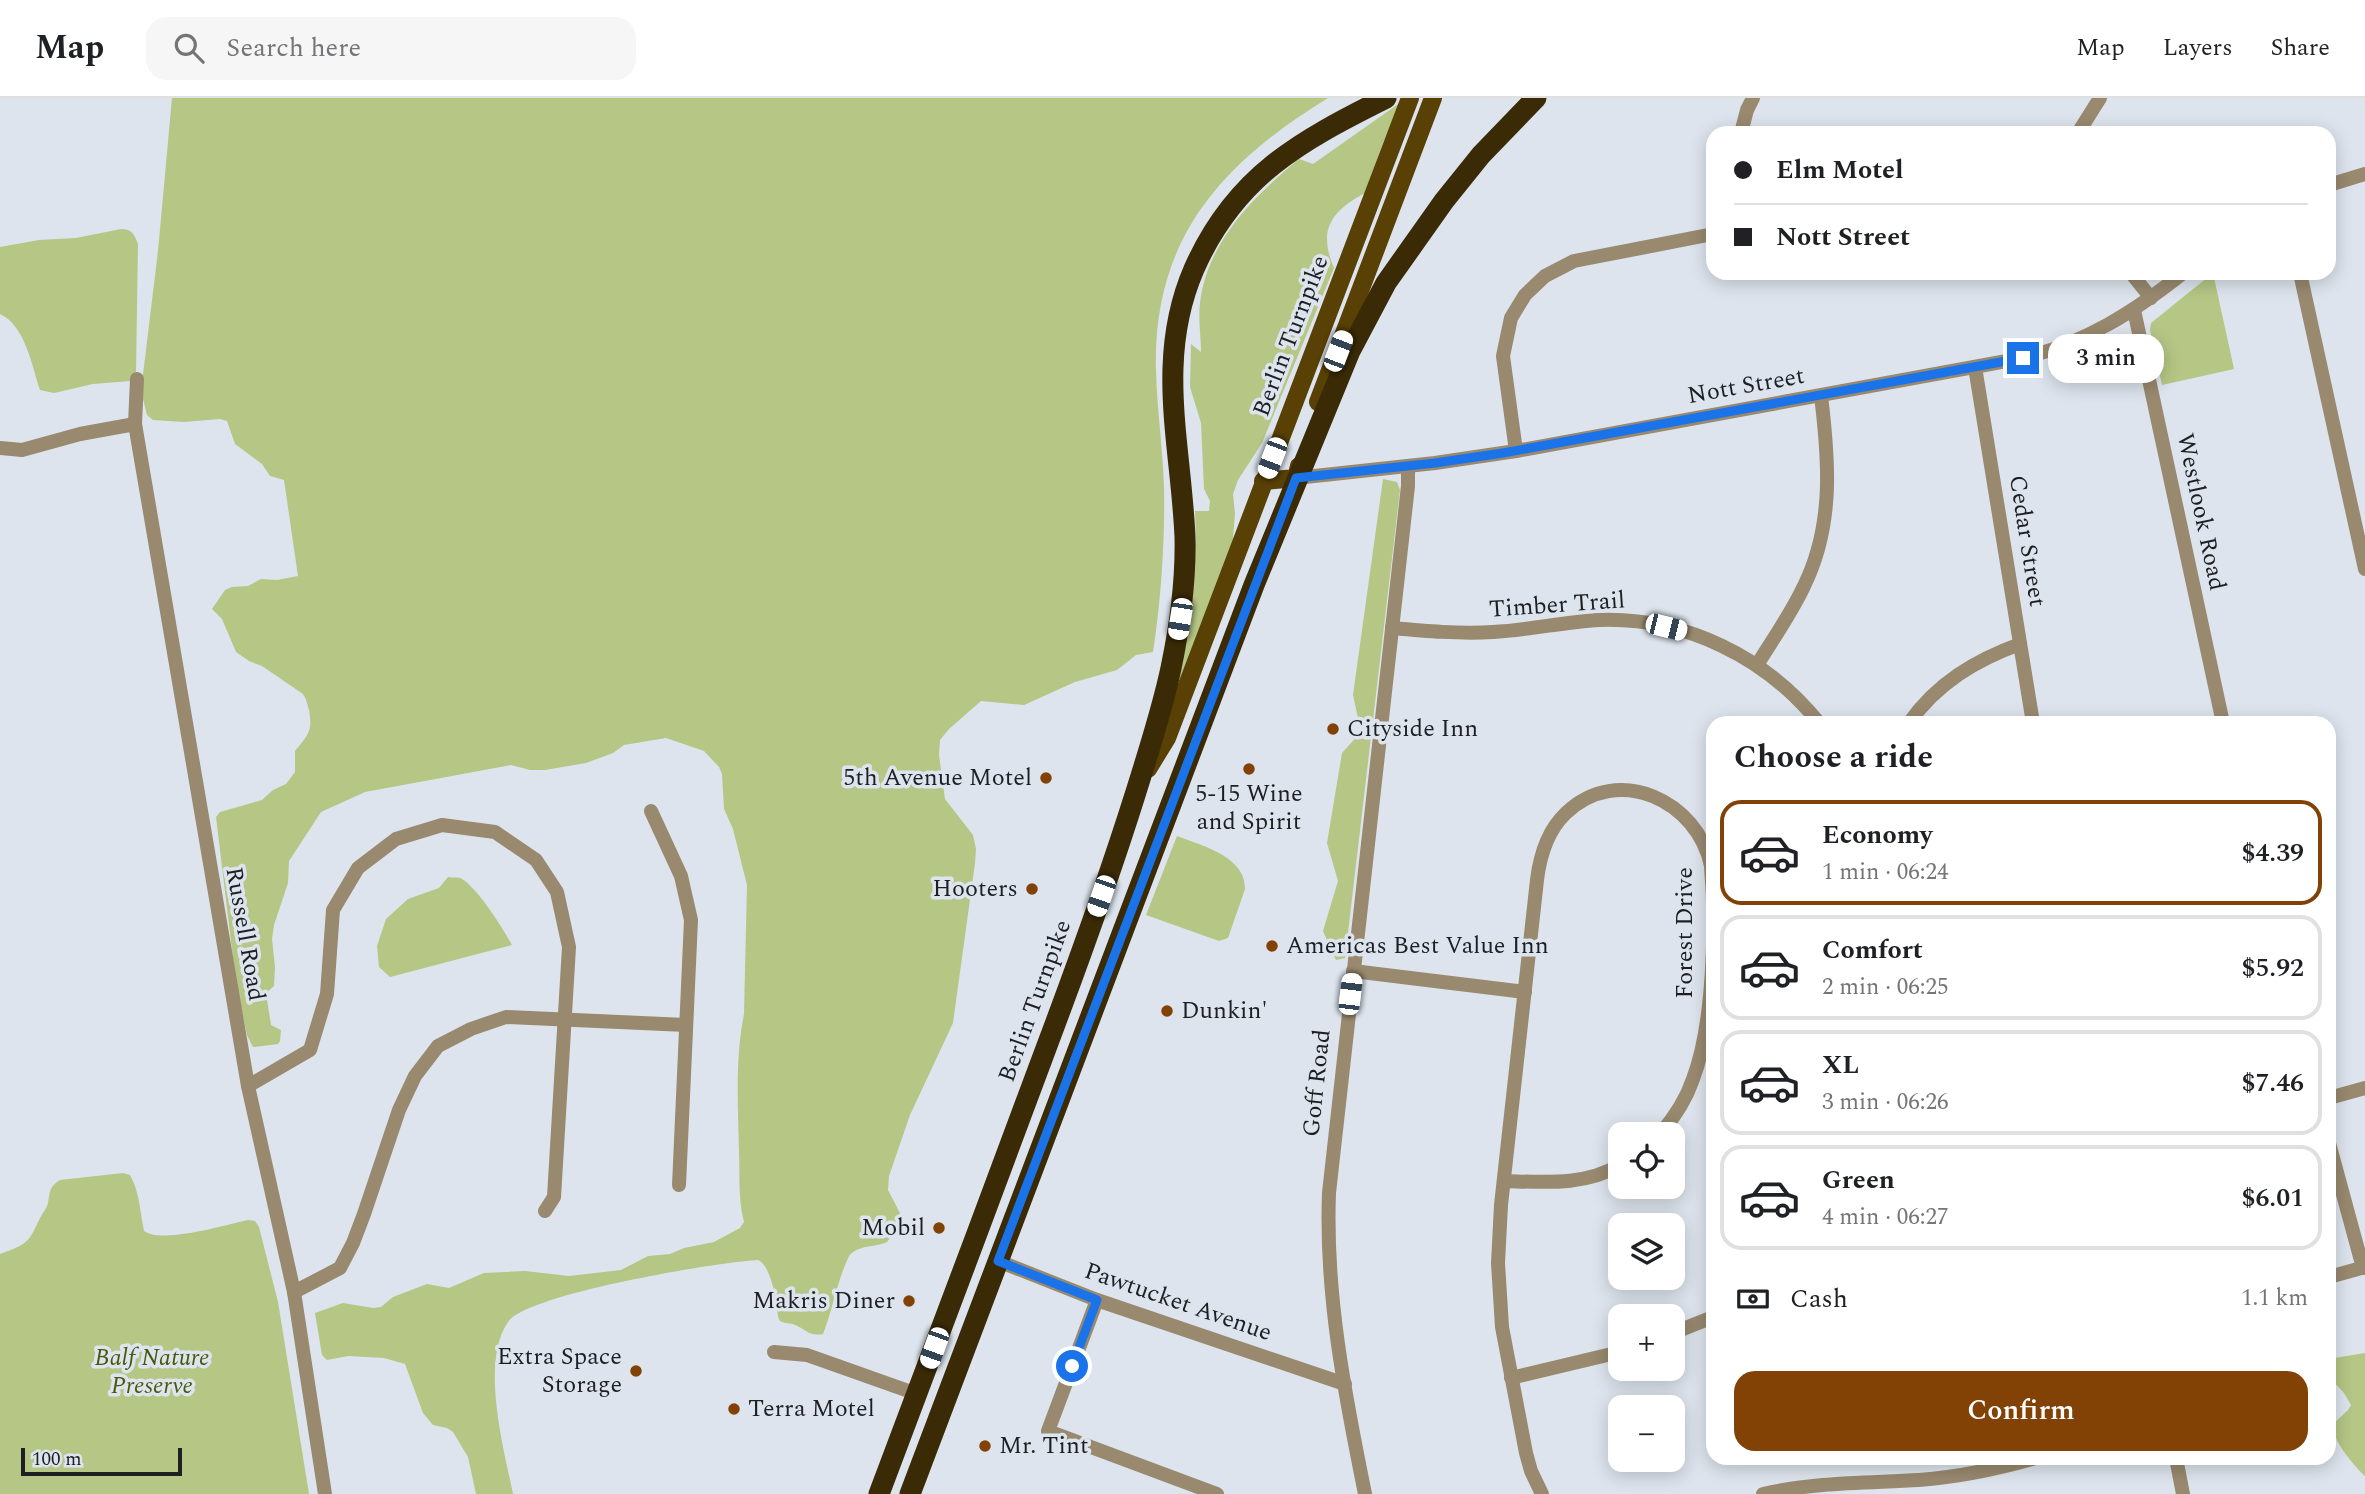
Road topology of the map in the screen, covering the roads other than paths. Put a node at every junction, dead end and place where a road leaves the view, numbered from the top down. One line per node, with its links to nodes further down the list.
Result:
1 (1386, 98): 34 (highway)
2 (1410, 98): 25 (main road, Berlin Turnpike)
3 (1433, 98): 24 (main road, Berlin Turnpike)
4 (1536, 98): 24 (highway)
5 (1753, 98): 7 (street)
6 (2101, 98): 8 (street)
7 (1742, 126)
8 (2083, 126)
9 (2365, 174): 10 (street)
10 (2336, 183)
11 (1706, 235): 22 (street)
12 (2137, 280): 15 (street)
13 (2174, 280): 15 (street, Nott Street)
14 (2303, 280): 26 (street)
15 (2151, 298): 16 (street, Nott Street)
16 (2134, 310): 17 (street, Nott Street); 33 (street, Westlook Road)
17 (1975, 367): 19 (street, Nott Street); 28 (street, Cedar Street)
18 (137, 379): 20 (street, Russell Road)
19 (1821, 396): 22 (street, Nott Street); 29 (street)
20 (135, 424): 21 (street); 42 (street, Russell Road)
21 (0, 448)
22 (1516, 451): 23 (street, Nott Street)
23 (1408, 466): 24 (street, Nott Street); 27 (street, Goff Road)
24 (1296, 478): 25 (main road); 52 (highway, Berlin Turnpike)
25 (1263, 481): 34 (main road, Berlin Turnpike)
26 (2365, 569)
27 (1392, 628): 29 (street, Timber Trail); 37 (street, Goff Road)
28 (2020, 644): 31 (street); 32 (street, Cedar Street)
29 (1757, 665): 30 (street, Timber Trail)
30 (1813, 716)
31 (1915, 716)
32 (2032, 716)
33 (2221, 716)
34 (1138, 784): 51 (highway, Berlin Turnpike)
35 (651, 811): 41 (street)
36 (1706, 850): 38 (street, Forest Drive)
37 (1353, 971): 38 (street); 62 (street, Goff Road)
38 (1525, 992): 48 (street, Forest Drive)
39 (565, 1021): 41 (street); 42 (street); 50 (street); 55 (street)
40 (1706, 1021): 45 (street, Forest Drive)
41 (686, 1026): 49 (street)
42 (248, 1086): 55 (street, Russell Road)
43 (2365, 1088): 44 (street)
44 (2336, 1096)
45 (1669, 1122)
46 (2336, 1168): 53 (street)
47 (1608, 1171): 48 (street)
48 (1504, 1181): 61 (street, Forest Drive)
49 (679, 1185)
50 (545, 1211)
51 (971, 1250): 52 (highway); 63 (highway, Berlin Turnpike)
52 (998, 1261): 56 (street, Pawtucket Avenue); 68 (highway, Berlin Turnpike)
53 (2364, 1268): 54 (street)
54 (2336, 1275)
55 (294, 1292): 66 (street, Russell Road)
56 (1097, 1300): 62 (street, Pawtucket Avenue); 69 (street)
57 (1706, 1320): 58 (street)
58 (1685, 1328)
59 (774, 1352): 63 (street)
60 (1608, 1355): 61 (street)
61 (1511, 1378): 71 (street, Forest Drive)
62 (1345, 1384): 70 (street, Goff Road)
63 (917, 1394): 67 (highway, Berlin Turnpike)
64 (2006, 1465): 72 (street)
65 (2177, 1465): 73 (street)
66 (325, 1494)
67 (879, 1494)
68 (910, 1494)
69 (1217, 1494)
70 (1365, 1494)
71 (1542, 1494)
72 (1763, 1494)
73 (2183, 1494)

